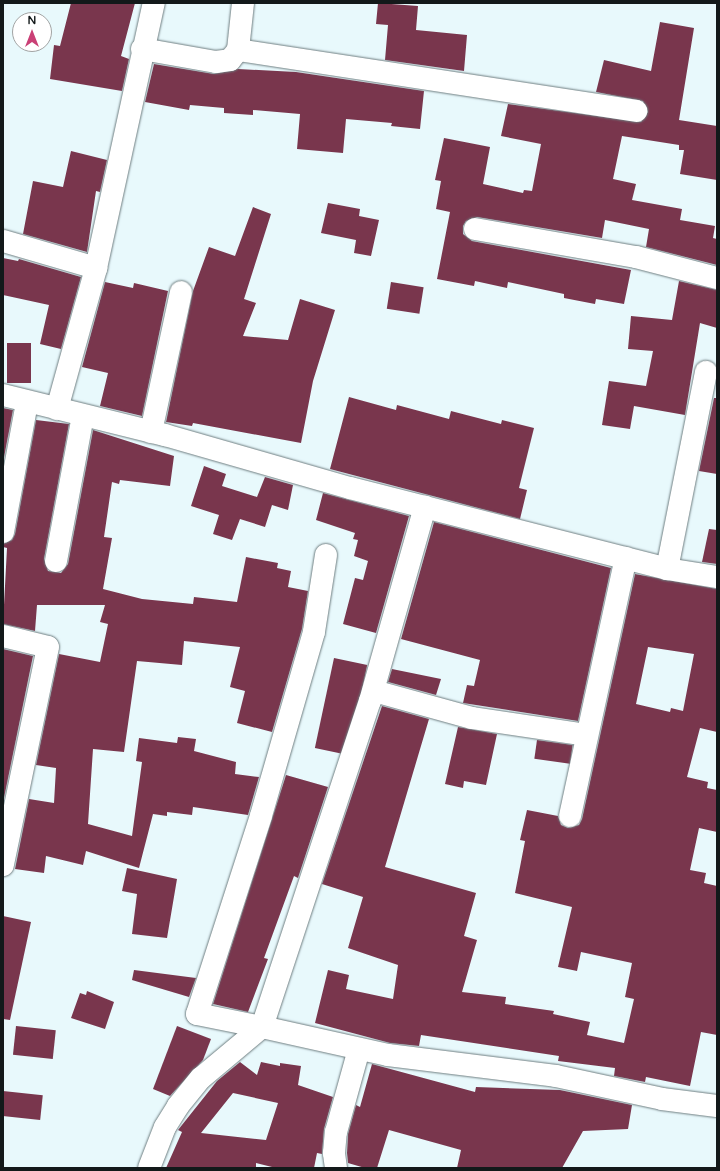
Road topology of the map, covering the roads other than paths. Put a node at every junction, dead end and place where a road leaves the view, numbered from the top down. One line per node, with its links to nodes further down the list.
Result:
1 (154, 3): 3 (street)
2 (243, 3): 4 (street)
3 (142, 48): 4 (street); 8 (street)
4 (238, 50): 5 (street)
5 (636, 111)
6 (475, 229): 9 (street)
7 (3, 241): 8 (street)
8 (96, 268): 14 (street)
9 (717, 278)
10 (181, 292): 16 (street)
11 (706, 372): 22 (street)
12 (3, 395): 13 (street)
13 (27, 402): 14 (street); 18 (street)
14 (57, 409): 15 (street)
15 (83, 415): 16 (street); 21 (street)
16 (151, 432): 17 (street)
17 (425, 507): 20 (street); 25 (street)
18 (3, 532)
19 (326, 555): 29 (street)
20 (626, 558): 22 (street); 26 (street)
21 (56, 561)
22 (667, 569): 23 (street)
23 (717, 577)
24 (3, 636): 28 (street)
25 (374, 690): 26 (street); 29 (street)
26 (587, 735): 27 (street)
27 (570, 816)
28 (3, 865)
29 (262, 1027): 30 (street); 32 (street)
30 (359, 1049): 31 (street); 33 (street)
31 (717, 1106)
32 (149, 1168)
33 (336, 1168)

